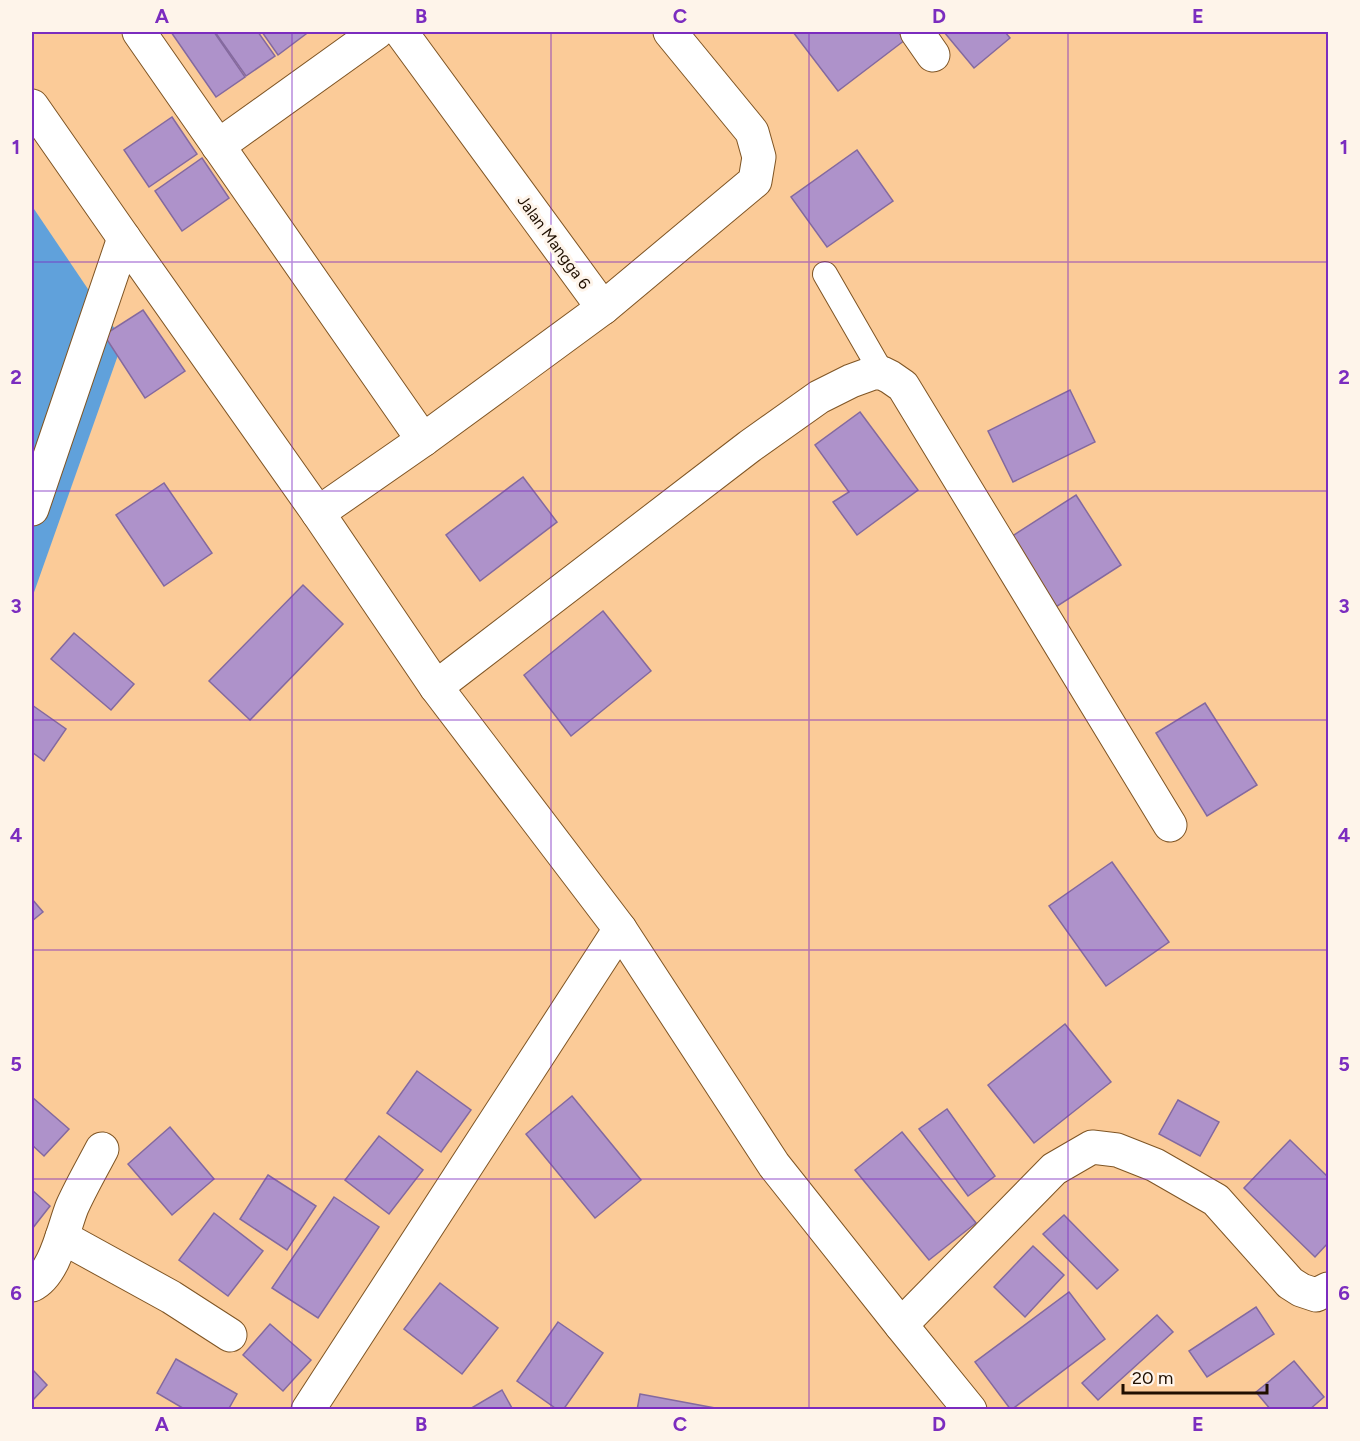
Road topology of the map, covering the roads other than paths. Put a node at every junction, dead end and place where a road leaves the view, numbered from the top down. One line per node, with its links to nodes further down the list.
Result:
1 (139, 32): 6 (street)
2 (376, 32): 6 (street)
3 (401, 32): 9 (street, Jalan Mangga 6)
4 (670, 32): 9 (street)
5 (32, 106): 7 (street)
6 (218, 146): 11 (street)
7 (124, 238): 12 (street); 13 (street)
8 (825, 274): 10 (lane)
9 (603, 309): 11 (street)
10 (882, 373): 14 (street); 15 (street)
11 (423, 440): 13 (street)
12 (32, 509)
13 (318, 513): 14 (street)
14 (436, 687): 16 (street)
15 (1170, 825)
16 (620, 928): 21 (street); 23 (street)
17 (102, 1149): 18 (street)
18 (62, 1237): 19 (street); 22 (street)
19 (32, 1285)
20 (1329, 1289): 21 (street)
21 (901, 1325): 24 (street)
22 (230, 1335)
23 (309, 1410)
24 (970, 1410)

